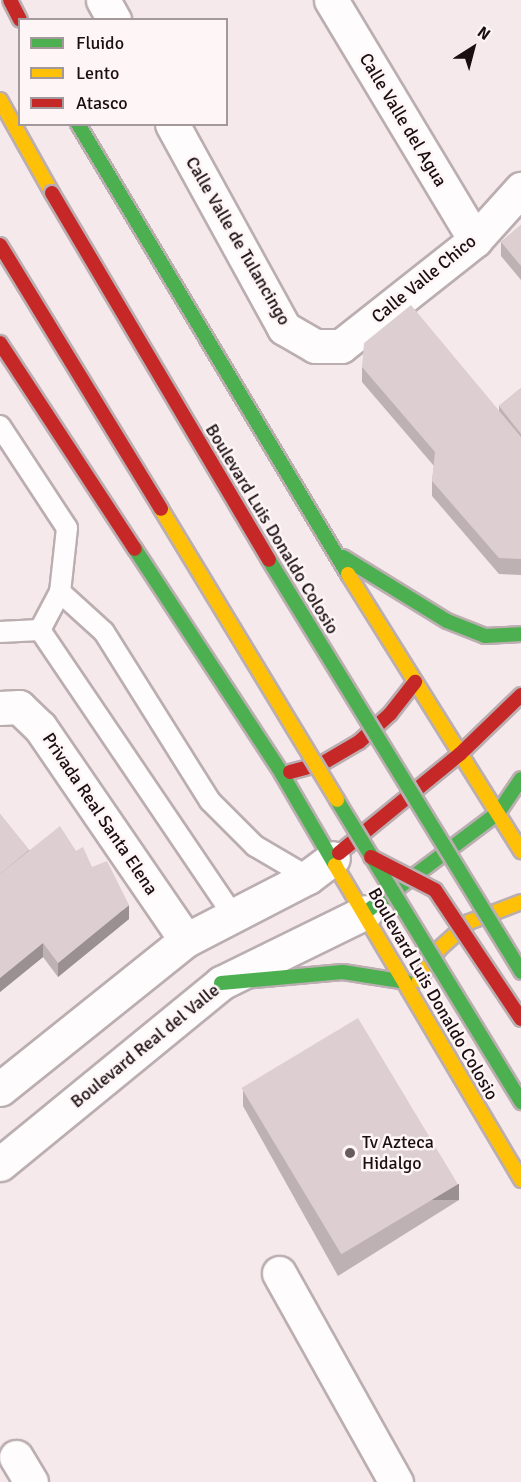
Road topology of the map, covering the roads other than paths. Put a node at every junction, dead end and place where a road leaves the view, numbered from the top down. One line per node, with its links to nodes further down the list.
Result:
1 (10, 0): 4 (main road)
2 (103, 0): 5 (street)
3 (331, 0): 10 (street, Calle Valle del Agua)
4 (19, 18)
5 (113, 18)
6 (0, 100): 34 (main road, Boulevard Luis Donaldo Colosio, bridge)
7 (79, 126): 15 (main road)
8 (173, 126): 13 (street, Calle Valle de Tulancingo)
9 (521, 189): 10 (street, Calle Valle Chico)
10 (475, 240): 13 (street, Calle Valle Chico)
11 (0, 245): 28 (main road, Boulevard Luis Donaldo Colosio, bridge)
12 (0, 343): 24 (main road, Boulevard Luis Donaldo Colosio)
13 (315, 346)
14 (4, 439): 16 (lane)
15 (333, 550): 19 (main road); 20 (main road)
16 (60, 591): 17 (lane); 29 (lane)
17 (40, 630): 18 (lane); 32 (lane)
18 (0, 632)
19 (521, 634)
20 (415, 681): 23 (main road); 24 (main road)
21 (521, 695): 23 (main road)
22 (0, 708): 33 (street, Privada Real Santa Elena)
23 (460, 754): 26 (main road); 29 (main road)
24 (282, 774): 29 (main road, Boulevard Luis Donaldo Colosio)
25 (521, 779): 26 (main road)
26 (498, 813): 27 (main road); 31 (main road)
27 (521, 851)
28 (371, 857): 37 (main road, bridge); 39 (main road, Boulevard Luis Donaldo Colosio, bridge)
29 (320, 868): 31 (main road, Boulevard Luis Donaldo Colosio); 32 (street)
30 (521, 902): 36 (main road)
31 (366, 912): 35 (street, Boulevard Real del Valle); 36 (main road, Boulevard Luis Donaldo Colosio)
32 (234, 916): 33 (street)
33 (186, 940): 38 (street)
34 (521, 972)
35 (221, 983): 36 (main road); 40 (street, Boulevard Real del Valle)
36 (409, 987): 41 (main road, Boulevard Luis Donaldo Colosio)
37 (521, 1019)
38 (0, 1089)
39 (521, 1102)
40 (0, 1164)
41 (521, 1180)
42 (279, 1274): 43 (street)
43 (396, 1482)

